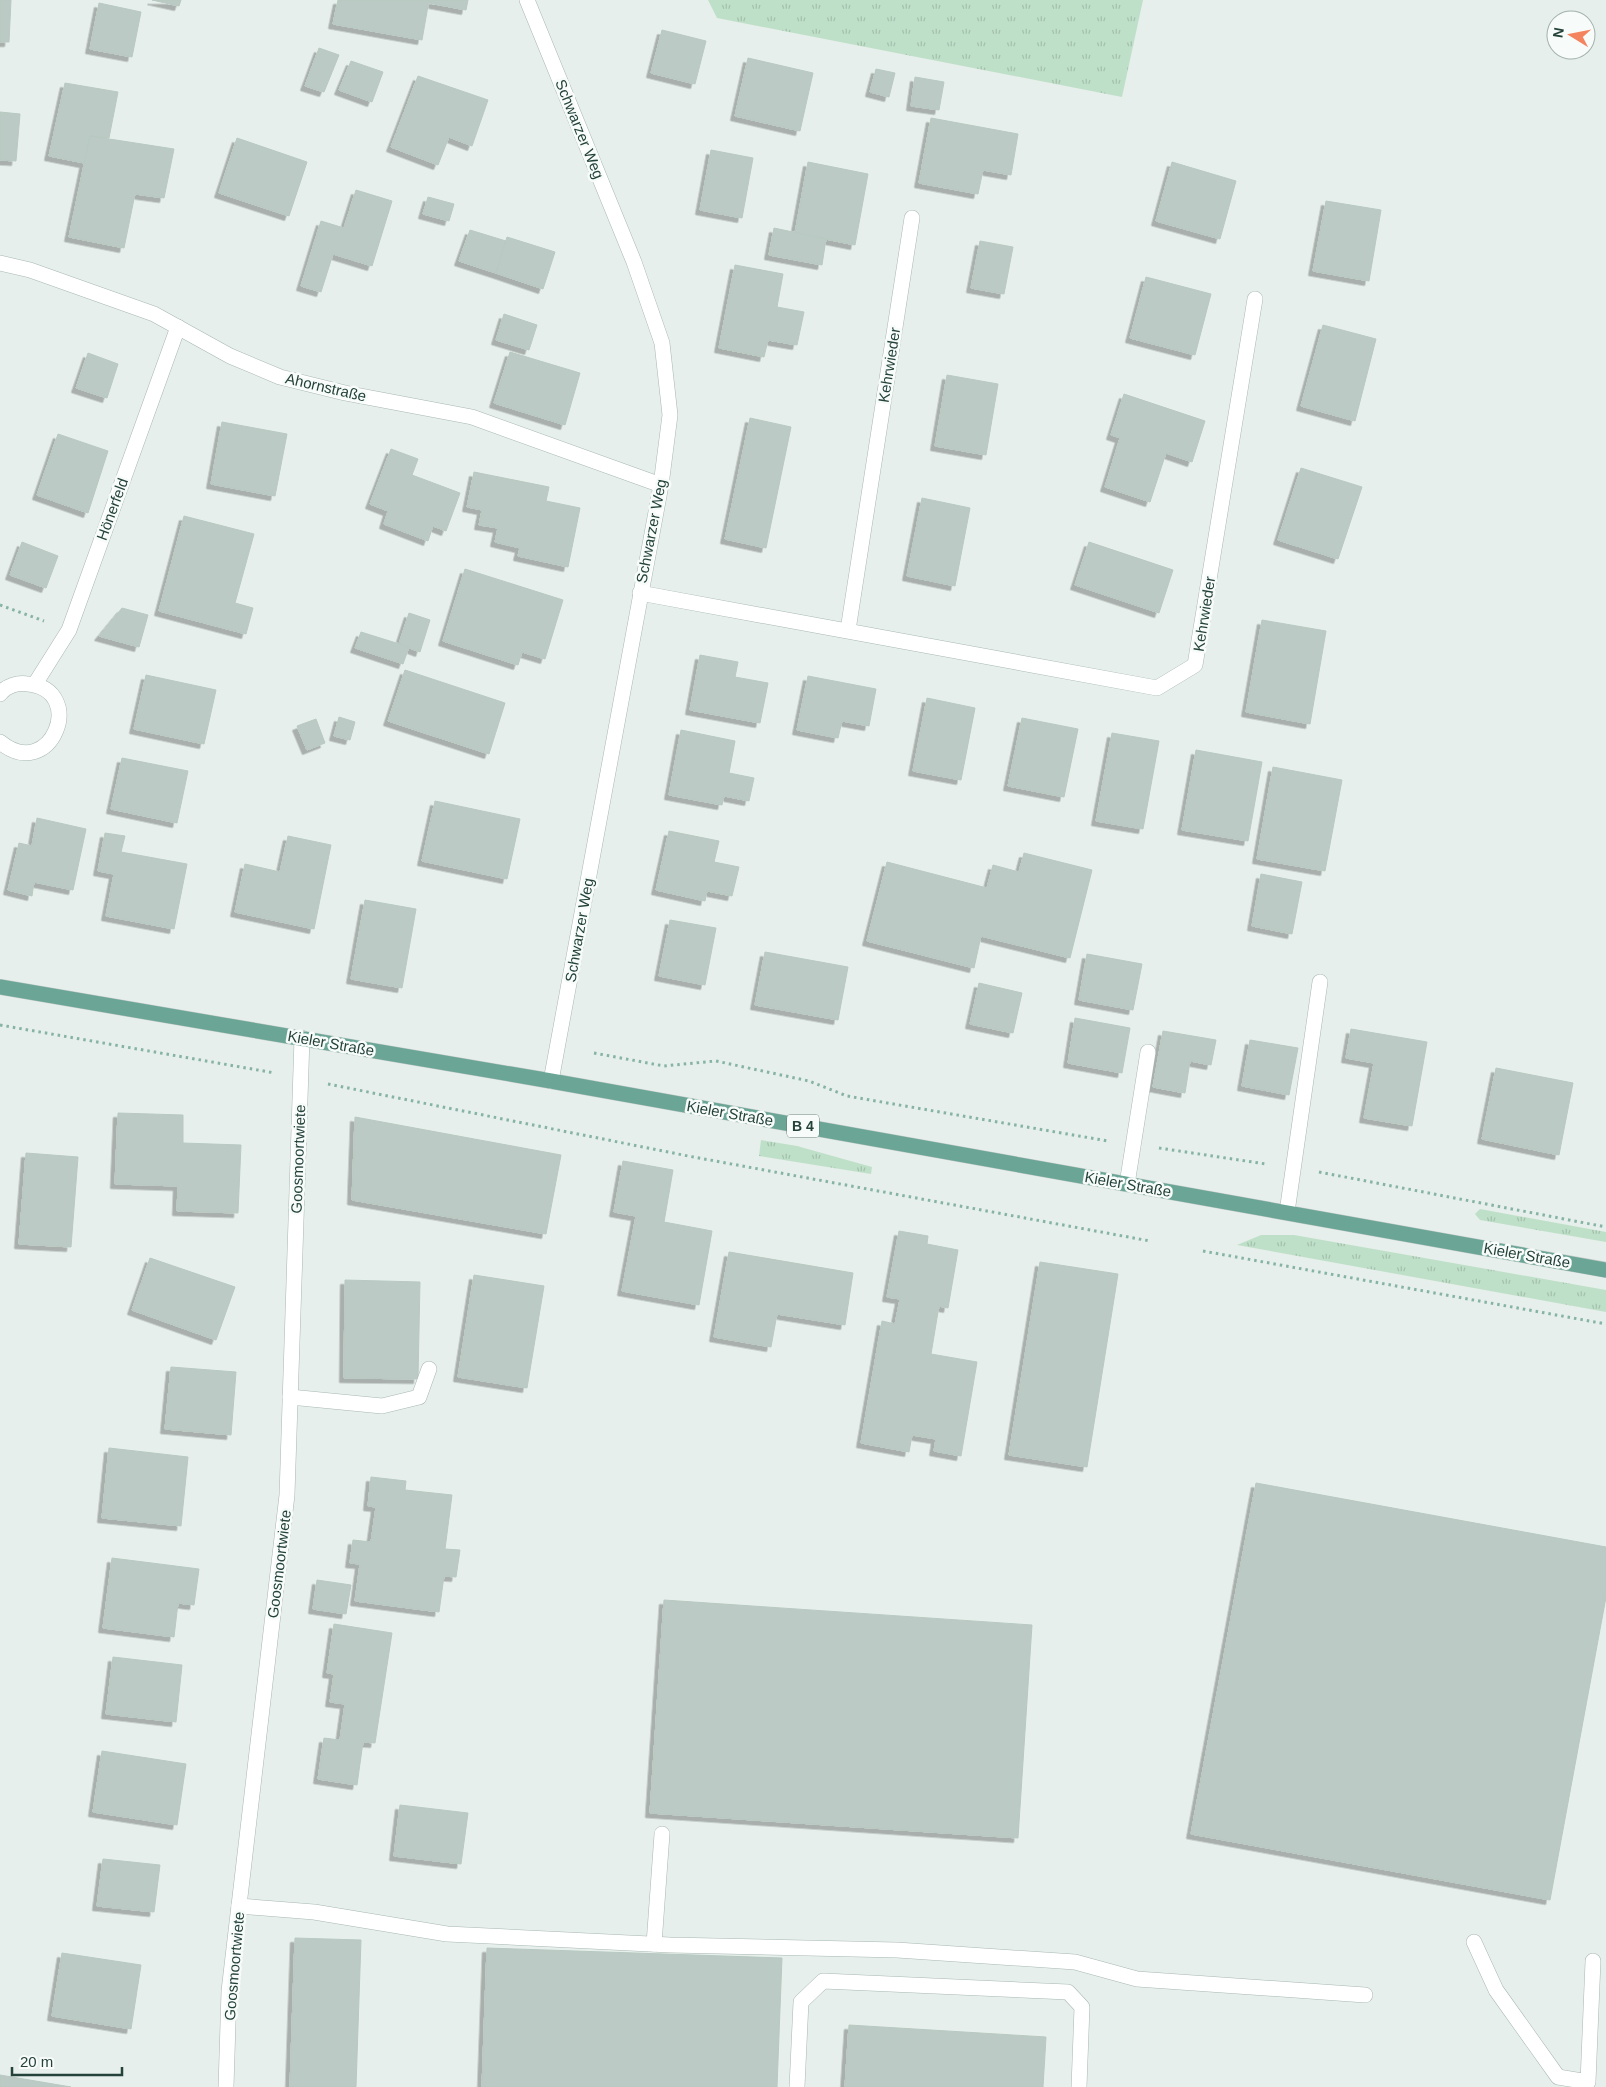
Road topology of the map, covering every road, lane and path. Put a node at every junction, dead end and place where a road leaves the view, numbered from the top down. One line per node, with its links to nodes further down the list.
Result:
1 (527, 0): 6 (street, Schwarzer Weg)
2 (912, 218): 10 (street, Kehrwieder)
3 (0, 263): 5 (street, Ahornstraße)
4 (1256, 299): 10 (street, Kehrwieder)
5 (178, 327): 6 (street, Ahornstraße); 9 (street, Hönerfeld)
6 (661, 485): 7 (street, Schwarzer Weg)
7 (640, 592): 10 (street, Kehrwieder); 21 (street, Schwarzer Weg)
8 (0, 605): 9 (path)
9 (69, 630): 11 (street, Hönerfeld)
10 (848, 630)
11 (35, 684): 12 (street); 13 (street)
12 (0, 694)
13 (0, 742)
14 (1320, 982): 23 (street)
15 (0, 987): 17 (main road, Kieler Straße / B 4)
16 (0, 1025): 20 (path)
17 (302, 1038): 20 (street, Goosmoortwiete); 21 (main road, Kieler Straße / B 4)
18 (1148, 1052): 22 (street)
19 (594, 1053): 22 (path)
20 (301, 1079): 27 (path); 32 (street, Goosmoortwiete)
21 (552, 1081): 24 (main road, Kieler Straße / B 4)
22 (1133, 1145): 23 (path); 24 (street)
23 (1293, 1167): 25 (street); 26 (path)
24 (1127, 1184): 25 (main road, Kieler Straße / B 4)
25 (1287, 1212): 29 (main road, Kieler Straße / B 4)
26 (1606, 1227)
27 (1150, 1241)
28 (1203, 1251): 30 (path)
29 (1606, 1270)
30 (1606, 1324)
31 (430, 1369): 32 (street)
32 (290, 1397): 34 (street, Goosmoortwiete)
33 (662, 1834): 36 (street)
34 (239, 1906): 36 (street); 39 (street, Goosmoortwiete)
35 (1474, 1942): 37 (street)
36 (654, 1944): 38 (street)
37 (1593, 1961)
38 (1365, 1995)
39 (226, 2087)
40 (797, 2087): 41 (street)
41 (1079, 2087)

